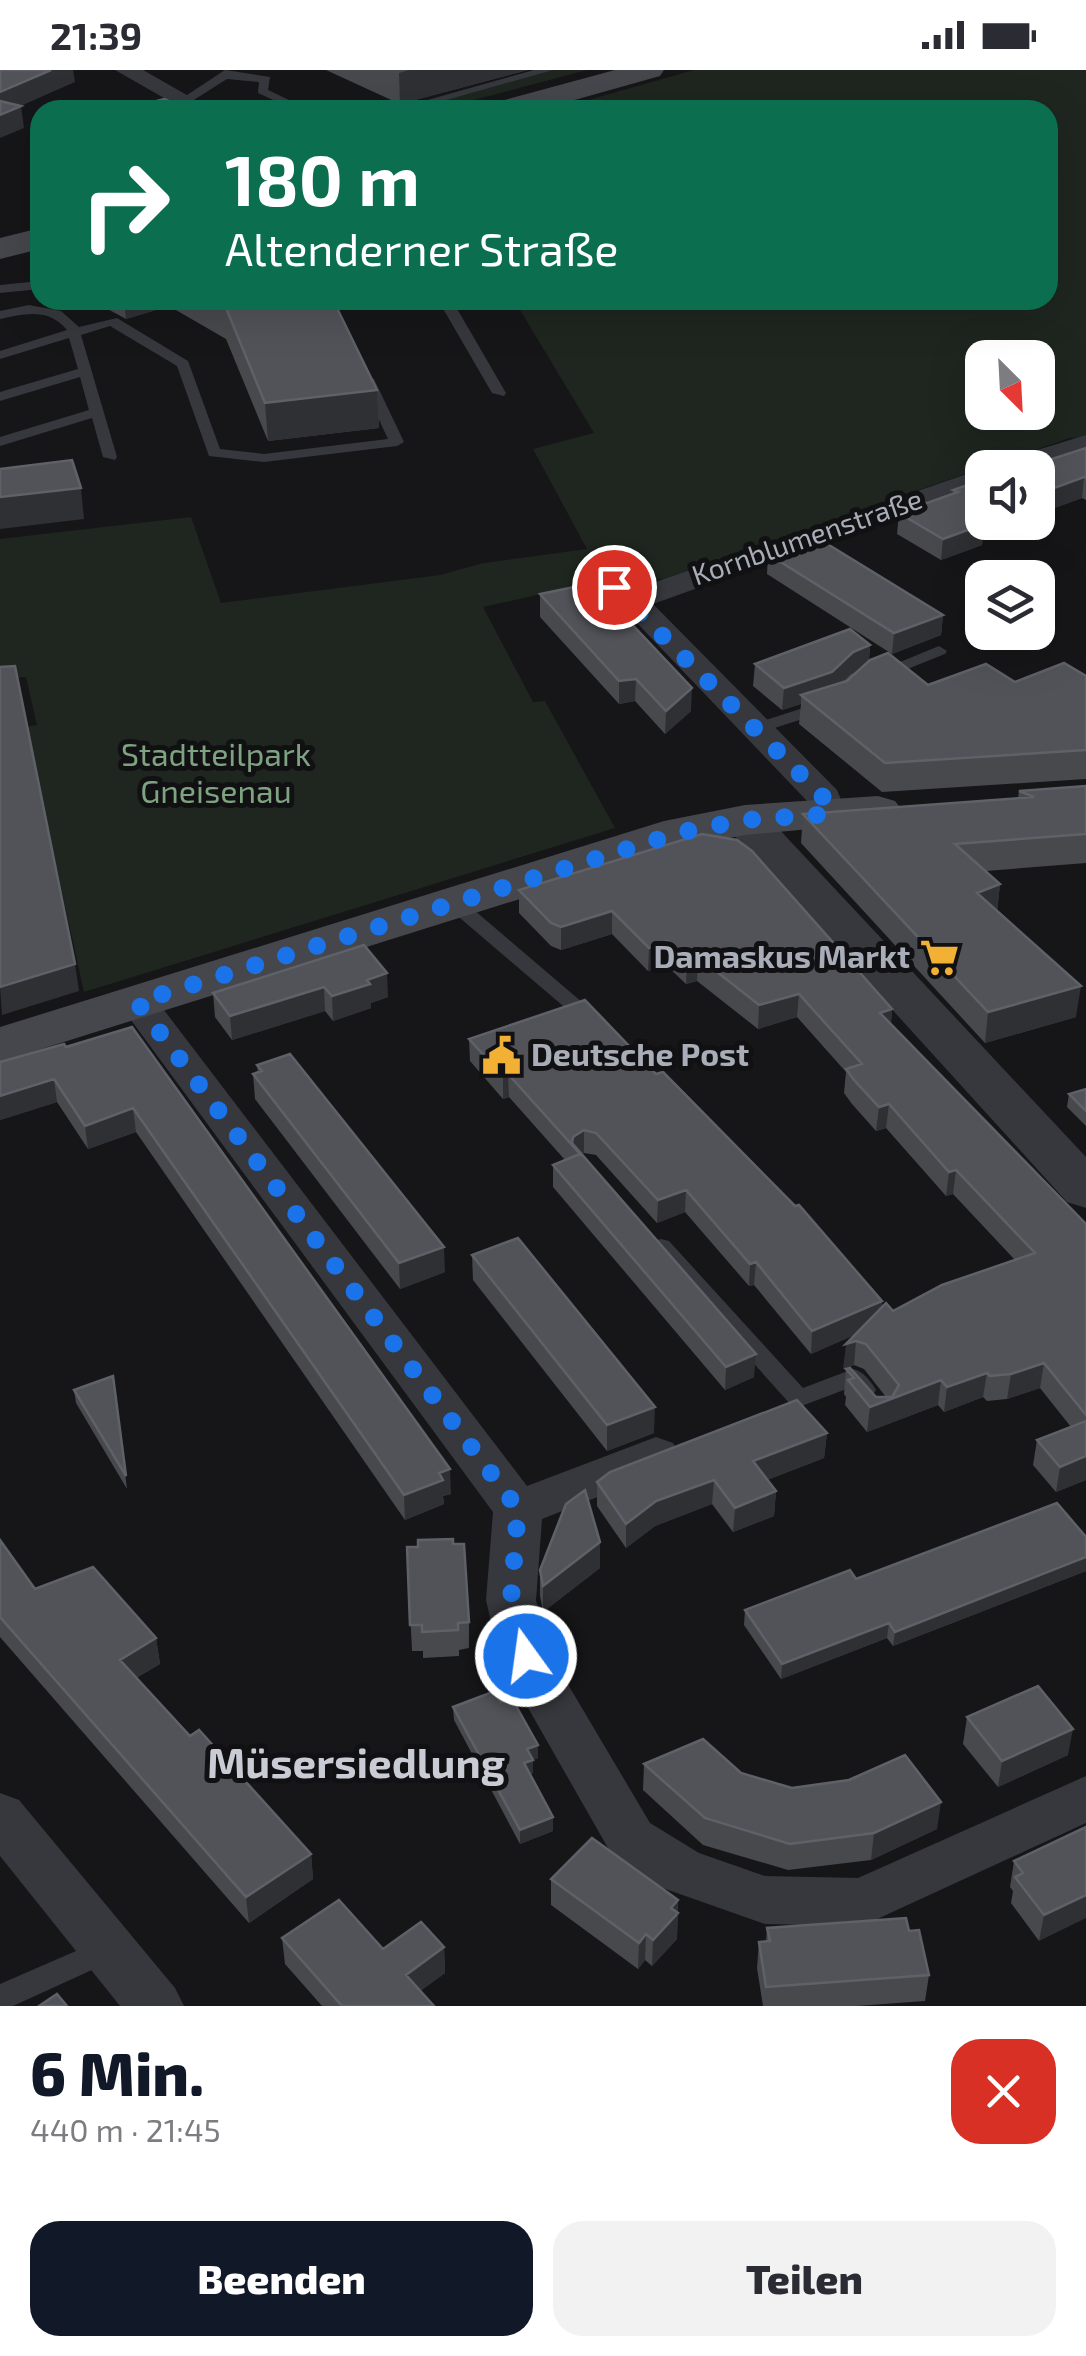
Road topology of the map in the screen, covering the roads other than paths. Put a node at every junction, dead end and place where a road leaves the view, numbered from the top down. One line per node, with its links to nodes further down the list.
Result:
1 (126, 70): 5 (street)
2 (547, 70): 8 (lane)
3 (649, 70): 9 (main road)
4 (230, 73): 6 (lane); 7 (lane)
5 (184, 100)
6 (200, 100)
7 (282, 100)
8 (435, 100)
9 (540, 100)
10 (30, 241): 11 (main road)
11 (0, 249)
12 (30, 286): 13 (lane)
13 (0, 289)
14 (30, 309): 17 (lane)
15 (44, 310): 18 (lane)
16 (451, 310): 22 (lane)
17 (0, 315)
18 (74, 333): 19 (lane); 20 (lane); 21 (lane)
19 (0, 355)
20 (85, 371): 23 (lane); 24 (lane)
21 (363, 371)
22 (498, 394)
23 (0, 397)
24 (96, 412): 25 (lane); 28 (lane)
25 (0, 442)
26 (1086, 444): 27 (street)
27 (1055, 454)
28 (110, 457)
29 (965, 482): 33 (street, Kornblumenstraße)
30 (939, 651): 31 (lane)
31 (860, 681)
32 (838, 702): 33 (lane)
33 (756, 729): 35 (street, Kornblumenstraße)
34 (924, 808): 35 (main road)
35 (830, 814): 36 (main road)
36 (745, 820): 37 (main road); 41 (street)
37 (453, 902): 38 (main road); 39 (lane)
38 (137, 1002): 40 (main road); 45 (street)
39 (576, 1007)
40 (0, 1045)
41 (1086, 1190)
42 (639, 1222): 43 (lane)
43 (881, 1412)
44 (694, 1440): 45 (street)
45 (518, 1509): 46 (street)
46 (1086, 1798)
47 (0, 1816): 48 (street)
48 (108, 1950): 49 (lane); 50 (street)
49 (0, 1998)
50 (155, 2006)

